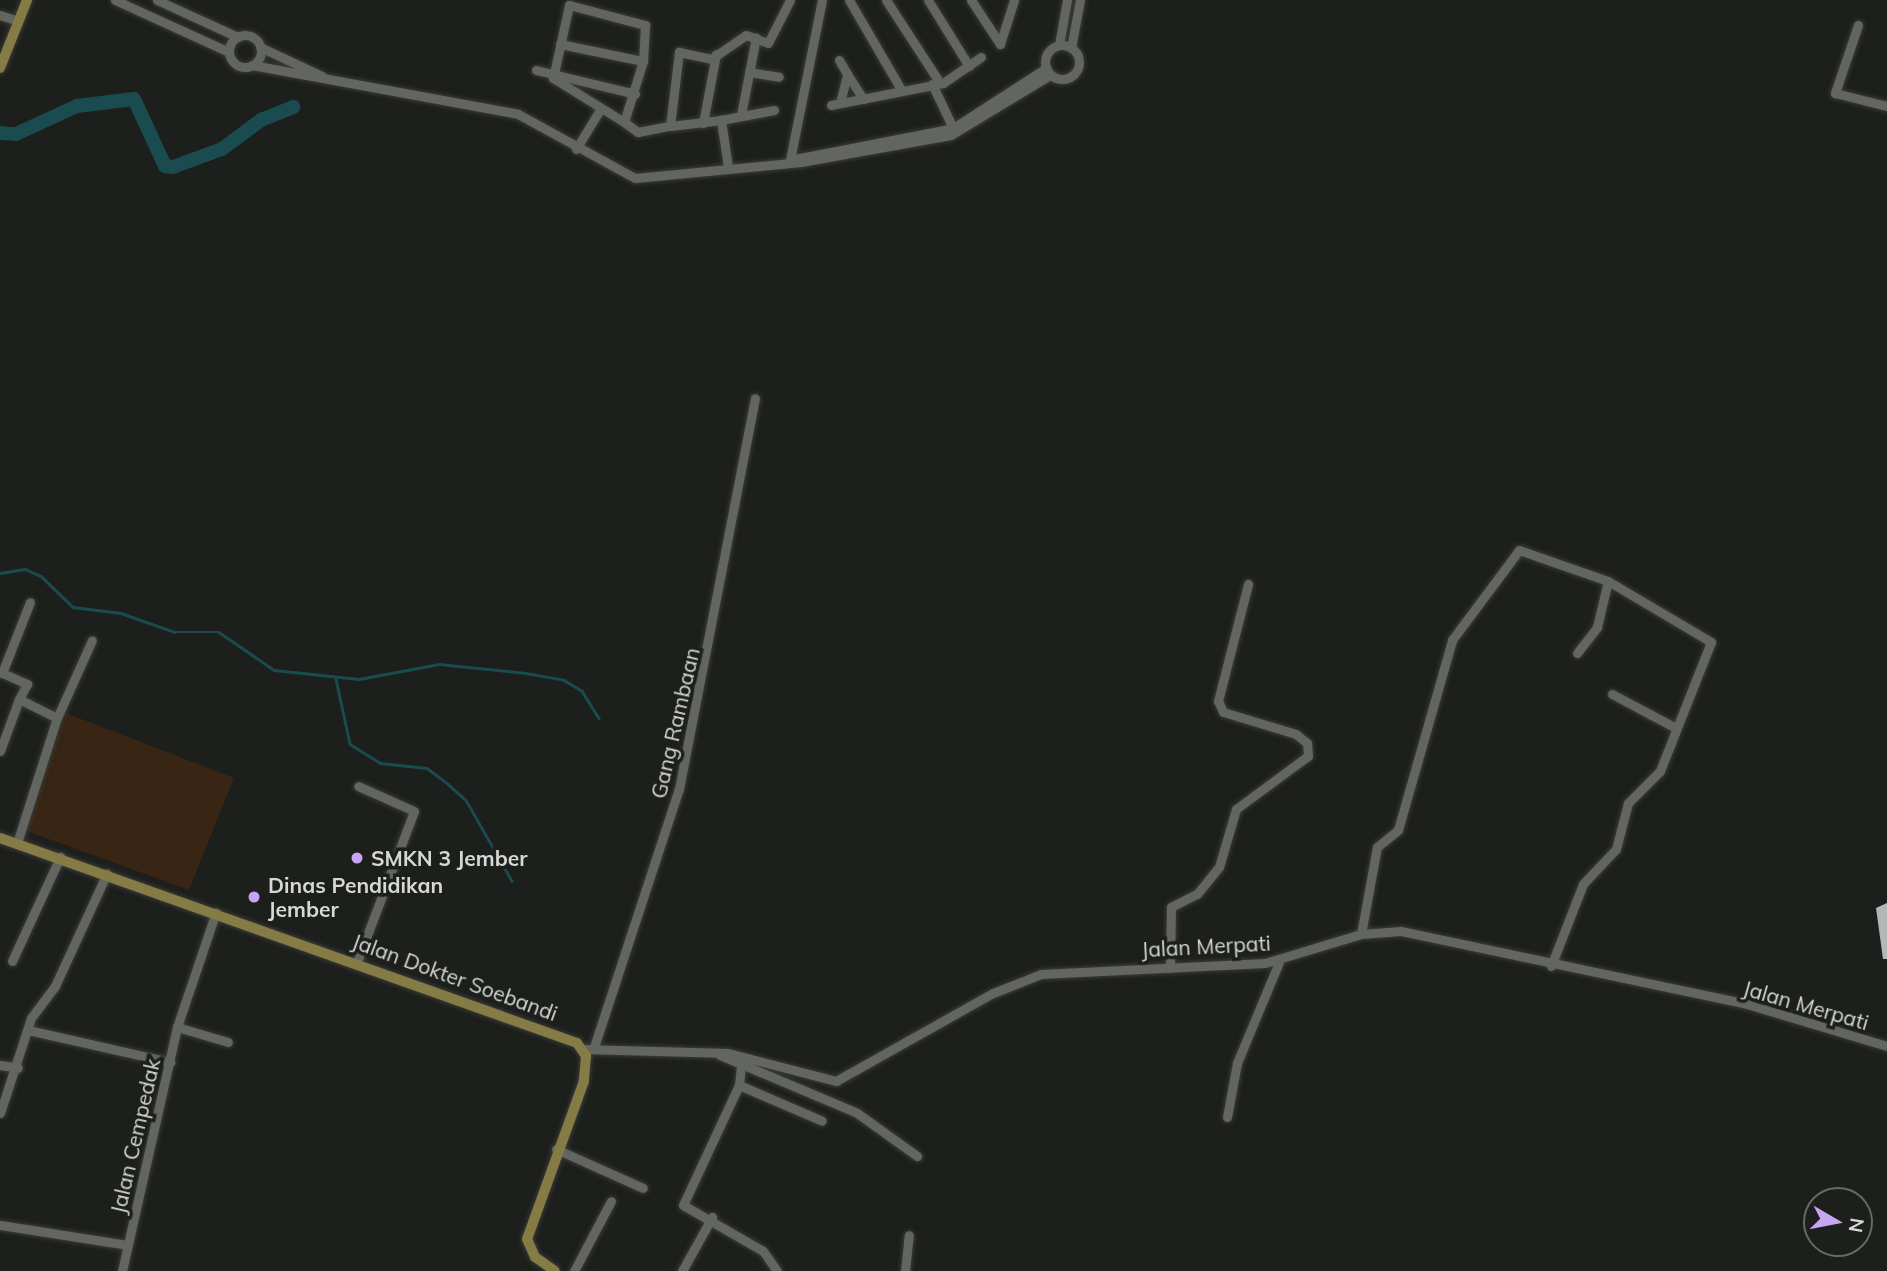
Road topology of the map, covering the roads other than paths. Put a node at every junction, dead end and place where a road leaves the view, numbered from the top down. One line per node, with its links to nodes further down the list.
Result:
1 (27, 0): 14 (main road)
2 (115, 0): 23 (street)
3 (157, 0): 16 (street)
4 (790, 0): 17 (street)
5 (822, 0): 52 (street)
6 (849, 0): 39 (street)
7 (886, 0): 38 (street)
8 (928, 0): 29 (street)
9 (971, 0): 10 (street)
10 (1014, 0)
11 (1067, 0): 20 (street)
12 (1080, 0): 22 (street)
13 (0, 15): 14 (street)
14 (18, 21): 18 (main road)
15 (1858, 25): 42 (street)
16 (237, 37): 21 (street); 23 (street)
17 (756, 37): 24 (street); 33 (street)
18 (5, 39): 30 (main road)
19 (560, 44): 27 (street); 27 (street); 37 (street)
20 (1059, 45): 22 (street); 32 (street)
21 (260, 47): 28 (street); 35 (street)
22 (1071, 48): 32 (street)
23 (229, 52): 28 (street)
24 (716, 54): 48 (street); 49 (street)
25 (981, 57): 29 (street)
26 (839, 60): 34 (street)
27 (643, 61): 40 (street)
28 (252, 65): 35 (street)
29 (969, 66): 38 (street)
30 (0, 68)
31 (536, 71): 37 (street)
32 (1048, 71): 50 (street); 52 (street)
33 (750, 72): 36 (street); 45 (street)
34 (846, 74): 41 (street); 41 (street)
35 (324, 77): 51 (street)
36 (779, 77)
37 (553, 78): 40 (street); 43 (street)
38 (936, 84): 39 (street); 50 (street)
39 (902, 91): 41 (street)
40 (635, 94): 47 (street)
41 (863, 99)
42 (1887, 106)
43 (601, 108): 47 (street); 51 (street)
44 (774, 110): 45 (street)
45 (741, 116): 46 (street)
46 (721, 120): 48 (street); 53 (street)
47 (624, 122): 49 (street)
48 (704, 123): 49 (street)
49 (670, 126)
50 (953, 128): 52 (street)
51 (576, 149): 53 (street)
52 (790, 160): 53 (street)
53 (728, 167)
54 (755, 398): 82 (street, Gang Rambaan)
55 (1608, 581): 59 (street); 64 (street); 72 (street)
56 (1248, 584): 77 (street)
57 (30, 602): 60 (street)
58 (92, 640): 63 (street)
59 (1577, 653)
60 (1, 673): 62 (street)
61 (1612, 694): 64 (street)
62 (19, 699): 63 (street); 65 (street)
63 (57, 718): 68 (street)
64 (1674, 727): 76 (street)
65 (0, 751)
66 (358, 786): 74 (street)
67 (0, 838): 68 (main road, Jalan Dokter Soebandi)
68 (17, 843): 69 (main road, Jalan Dokter Soebandi)
69 (60, 857): 70 (main road, Jalan Dokter Soebandi); 73 (street)
70 (107, 873): 71 (main road, Jalan Dokter Soebandi); 79 (street)
71 (216, 912): 74 (main road, Jalan Dokter Soebandi); 78 (street, Jalan Cempedak)
72 (1361, 934): 75 (street, Jalan Merpati); 76 (street, Jalan Merpati)
73 (12, 961)
74 (357, 962): 82 (main road, Jalan Dokter Soebandi)
75 (1279, 962): 77 (street, Jalan Merpati); 90 (street)
76 (1551, 966): 81 (street, Jalan Merpati)
77 (1170, 968): 83 (street, Jalan Merpati)
78 (177, 1027): 80 (street); 84 (street, Jalan Cempedak)
79 (28, 1030): 84 (street); 87 (street)
80 (228, 1042)
81 (1887, 1046)
82 (588, 1048): 83 (street, Jalan Merpati); 92 (main road)
83 (716, 1053): 86 (street)
84 (170, 1062): 99 (street, Jalan Cempedak)
85 (0, 1065): 87 (street)
86 (741, 1066): 88 (street); 93 (street)
87 (18, 1068): 89 (street)
88 (739, 1085): 91 (street); 96 (street)
89 (0, 1113)
90 (1227, 1117)
91 (821, 1121)
92 (556, 1149): 94 (street); 101 (main road)
93 (917, 1156)
94 (643, 1188)
95 (611, 1200): 102 (street)
96 (712, 1217): 103 (street); 104 (street)
97 (0, 1225): 99 (street, Jalan Cempedak)
98 (909, 1235): 105 (street)
99 (128, 1245): 100 (street)
100 (122, 1271)
101 (555, 1271)
102 (574, 1271)
103 (682, 1271)
104 (778, 1271)
105 (905, 1271)

